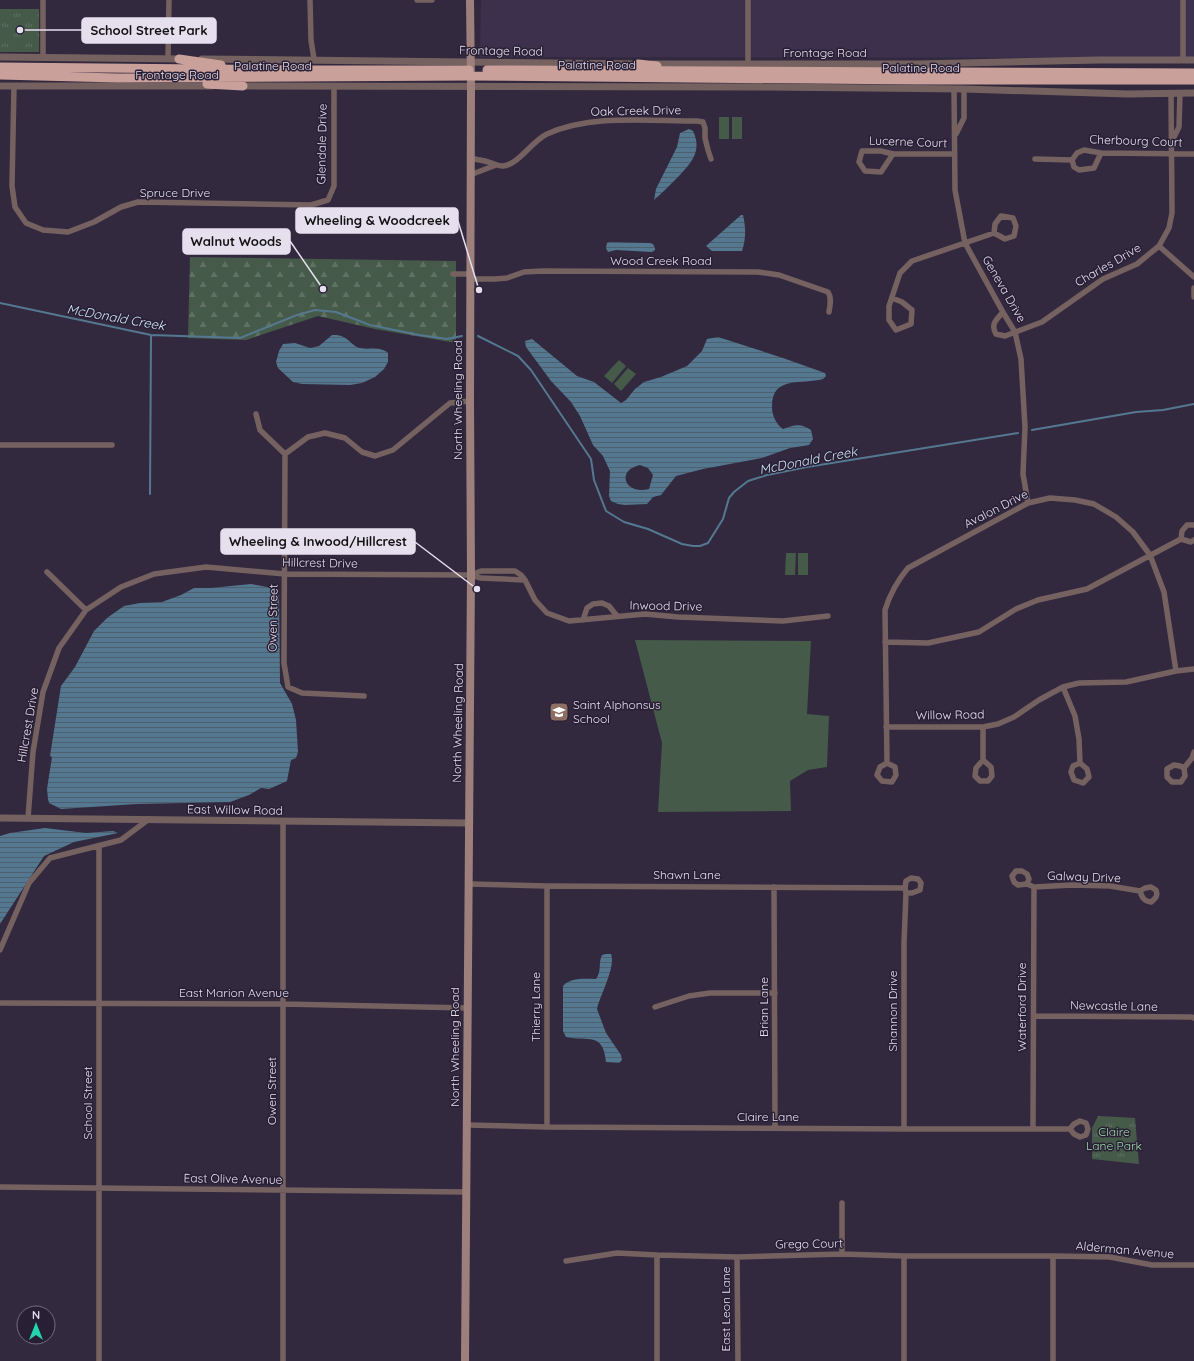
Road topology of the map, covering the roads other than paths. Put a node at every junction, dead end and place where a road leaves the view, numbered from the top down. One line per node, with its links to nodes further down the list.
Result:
1 (43, 0): 10 (street)
2 (169, 0): 11 (street)
3 (310, 0): 13 (street)
4 (417, 0): 5 (street)
5 (432, 0)
6 (470, 0): 19 (main road, North Wheeling Road)
7 (748, 0): 16 (street)
8 (1183, 0): 14 (street)
9 (0, 57): 10 (street, Frontage Road)
10 (43, 57): 11 (street, Frontage Road)
11 (168, 59): 12 (street, Frontage Road)
12 (180, 59): 13 (street, Frontage Road); 20 (highway)
13 (314, 59): 19 (street, Frontage Road)
14 (1183, 60): 15 (street, Frontage Road); 16 (street, Frontage Road)
15 (1194, 60)
16 (748, 63): 17 (street, Frontage Road)
17 (638, 64): 19 (street, Frontage Road); 21 (highway)
18 (0, 67): 20 (highway, Palatine Road)
19 (471, 69): 20 (highway, Palatine Road); 21 (highway, Palatine Road); 24 (highway, Palatine Road); 25 (highway, Palatine Road); 30 (main road, North Wheeling Road)
20 (258, 70)
21 (712, 71): 22 (highway, Palatine Road)
22 (1194, 73)
23 (0, 75): 24 (highway, Palatine Road)
24 (117, 78): 28 (highway)
25 (1194, 80)
26 (0, 86): 27 (street, Frontage Road)
27 (14, 86): 28 (street, Frontage Road); 49 (street, Spruce Drive)
28 (243, 86): 29 (street, Frontage Road)
29 (334, 86): 30 (street, Frontage Road); 49 (street, Glendale Drive)
30 (471, 86): 31 (street, Frontage Road); 43 (main road, North Wheeling Road)
31 (954, 89): 32 (street, Frontage Road); 36 (street, Geneva Drive)
32 (964, 89): 33 (street, Frontage Road); 36 (street, Geneva Drive)
33 (1171, 93): 34 (street, Frontage Road); 37 (street, Charles Drive)
34 (1180, 93): 35 (street, Frontage Road); 37 (street, Charles Drive)
35 (1194, 93)
36 (955, 136): 40 (street, Geneva Drive)
37 (1172, 141): 41 (street, Charles Drive)
38 (1101, 153): 41 (street, Cherbourg Court); 46 (street, Cherbourg Court); 46 (street)
39 (893, 154): 39 (street, Lucerne Court); 40 (street, Lucerne Court)
40 (954, 154): 51 (street, Geneva Drive)
41 (1171, 154): 42 (street, Cherbourg Court); 52 (street, Charles Drive)
42 (1194, 154)
43 (470, 158): 47 (street, Oak Creek Drive); 48 (main road, North Wheeling Road)
44 (711, 159): 47 (street, Oak Creek Drive)
45 (1035, 159): 46 (street)
46 (1072, 160)
47 (496, 165): 48 (street, Oak Creek Drive)
48 (470, 175): 54 (main road, North Wheeling Road)
49 (328, 200)
50 (994, 233): 50 (street); 51 (street)
51 (965, 243): 58 (street); 60 (street, Geneva Drive)
52 (1159, 246): 55 (street); 61 (street, Charles Drive)
53 (453, 274): 54 (street)
54 (471, 277): 59 (street, Wood Creek Road); 62 (main road, North Wheeling Road)
55 (1194, 277)
56 (1194, 288): 57 (street)
57 (1194, 296)
58 (892, 298): 58 (street)
59 (829, 312)
60 (1003, 312): 61 (street, Geneva Drive); 61 (street, Charles Drive)
61 (1016, 332): 67 (street, Geneva Drive)
62 (470, 401): 66 (street); 74 (main road, North Wheeling Road)
63 (256, 414): 66 (street)
64 (0, 445): 65 (street)
65 (112, 445)
66 (285, 454): 73 (street, Owen Street)
67 (1028, 503): 71 (street, Avalon Drive); 79 (street, Avalon Drive)
68 (1194, 525): 69 (street)
69 (1181, 539): 70 (street); 71 (street)
70 (1194, 540)
71 (1150, 555): 79 (street); 81 (street, Avalon Drive)
72 (47, 572): 75 (street)
73 (285, 574): 74 (street, Hillcrest Drive); 75 (street, Hillcrest Drive); 83 (street, Owen Street)
74 (472, 575): 78 (street, Inwood Drive); 95 (main road, North Wheeling Road)
75 (86, 610): 92 (street, Hillcrest Drive)
76 (617, 616): 77 (street, Inwood Drive); 78 (street, Inwood Drive); 78 (street)
77 (828, 616)
78 (583, 620)
79 (885, 642): 84 (street, Avalon Drive)
80 (1194, 669): 81 (street, Willow Road)
81 (1176, 671): 82 (street, Willow Road)
82 (1063, 687): 85 (street, Willow Road); 89 (street)
83 (364, 696)
84 (886, 727): 85 (street, Willow Road); 88 (street, Avalon Drive)
85 (982, 727): 87 (street)
86 (1194, 752): 90 (street)
87 (983, 760)
88 (887, 763)
89 (1080, 763)
90 (1184, 768)
91 (0, 818): 92 (street, East Willow Road)
92 (28, 818): 93 (street, East Willow Road)
93 (149, 819): 94 (street, East Willow Road); 96 (street)
94 (284, 822): 95 (street, East Willow Road); 108 (street, Owen Street)
95 (469, 823): 97 (main road, North Wheeling Road)
96 (99, 846): 104 (street); 107 (street, School Street)
97 (469, 884): 99 (street, Shawn Lane); 110 (main road, North Wheeling Road)
98 (1027, 884): 101 (street, Galway Drive)
99 (547, 886): 100 (street, Shawn Lane); 114 (street, Thierry Lane)
100 (774, 887): 102 (street, Shawn Lane); 105 (street, Brian Lane)
101 (1034, 887): 103 (street, Galway Drive); 111 (street, Waterford Drive)
102 (905, 890): 118 (street, Shannon Drive)
103 (1140, 891)
104 (0, 950)
105 (775, 993): 109 (street); 115 (street, Brian Lane)
106 (0, 1002): 107 (street, East Marion Avenue)
107 (100, 1004): 108 (street, East Marion Avenue); 120 (street, School Street)
108 (283, 1004): 110 (street, East Marion Avenue); 121 (street, Owen Street)
109 (655, 1007)
110 (468, 1008): 113 (main road, North Wheeling Road)
111 (1034, 1016): 112 (street, Newcastle Lane); 116 (street, Waterford Drive)
112 (1194, 1018)
113 (467, 1125): 114 (street, Claire Lane); 122 (main road, North Wheeling Road)
114 (547, 1127): 115 (street, Claire Lane)
115 (774, 1128): 118 (street, Claire Lane)
116 (1033, 1128): 117 (street, Claire Lane); 118 (street, Claire Lane)
117 (1070, 1128)
118 (904, 1129)
119 (0, 1187): 120 (street, East Olive Avenue)
120 (100, 1188): 121 (street, East Olive Avenue); 131 (street, School Street)
121 (283, 1190): 122 (street, East Olive Avenue); 132 (street, Owen Street)
122 (466, 1192): 133 (main road, North Wheeling Road)
123 (842, 1203): 124 (street)
124 (842, 1254): 126 (street, Grego Court); 128 (street, Grego Court)
125 (658, 1255): 128 (street, Grego Court); 129 (street, Grego Court); 134 (street)
126 (904, 1256): 127 (street, Grego Court); 136 (street)
127 (1053, 1256): 130 (street, Alderman Avenue); 137 (street)
128 (738, 1257): 135 (street, East Leon Lane)
129 (566, 1261)
130 (1194, 1265)
131 (99, 1361)
132 (283, 1361)
133 (465, 1361)
134 (657, 1361)
135 (738, 1361)
136 (904, 1361)
137 (1052, 1361)

